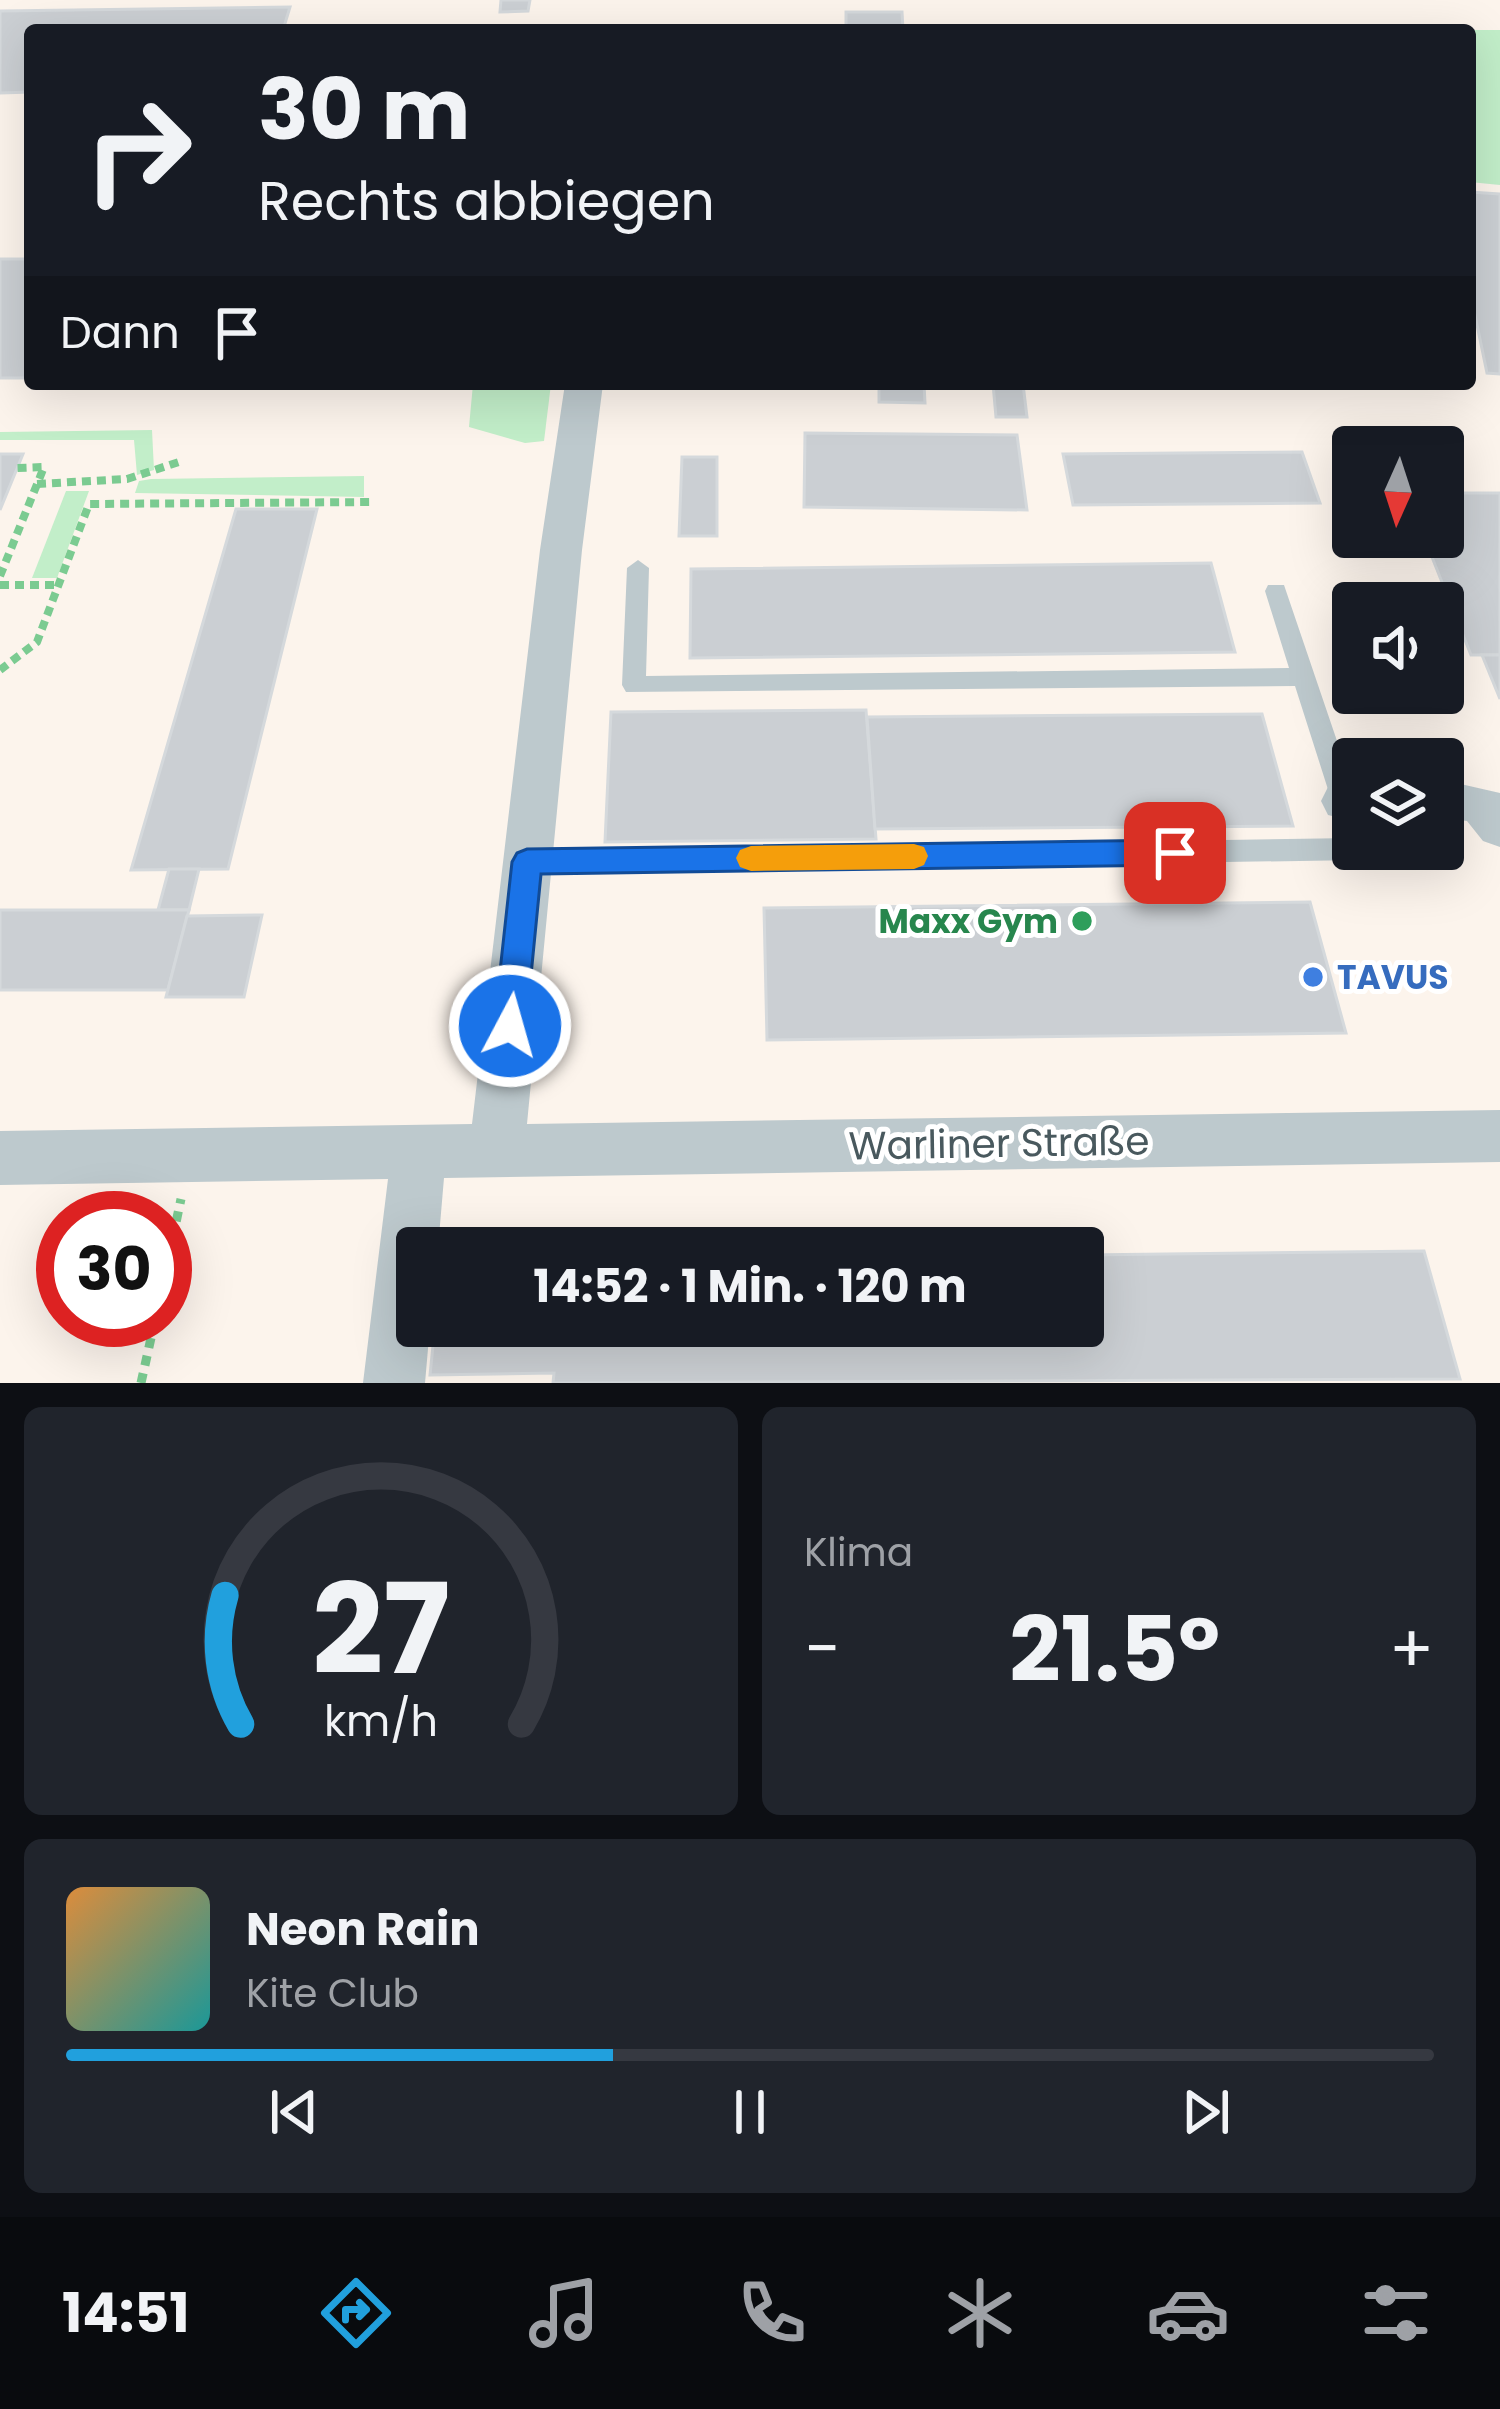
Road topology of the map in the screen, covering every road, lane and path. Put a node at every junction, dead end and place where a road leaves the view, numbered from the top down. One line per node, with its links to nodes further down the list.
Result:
1 (583, 390): 17 (street)
2 (179, 462): 4 (path)
3 (17, 468): 4 (path)
4 (37, 484): 7 (path)
5 (372, 502): 9 (path)
6 (638, 568): 12 (lane)
7 (0, 576)
8 (0, 585): 9 (path)
9 (58, 585): 11 (path)
10 (1276, 591): 12 (lane)
11 (0, 670)
12 (1305, 677): 13 (lane)
13 (1332, 757)
14 (1464, 801): 15 (street)
15 (1500, 827)
16 (1332, 849): 17 (lane)
17 (527, 862): 19 (street)
18 (1500, 1136): 19 (street, Warliner Straße)
19 (497, 1150): 20 (street, Warliner Straße)
20 (419, 1152): 21 (street, Warliner Straße); 24 (street)
21 (0, 1158)
22 (149, 1347): 23 (path)
23 (141, 1383)
24 (394, 1383)

